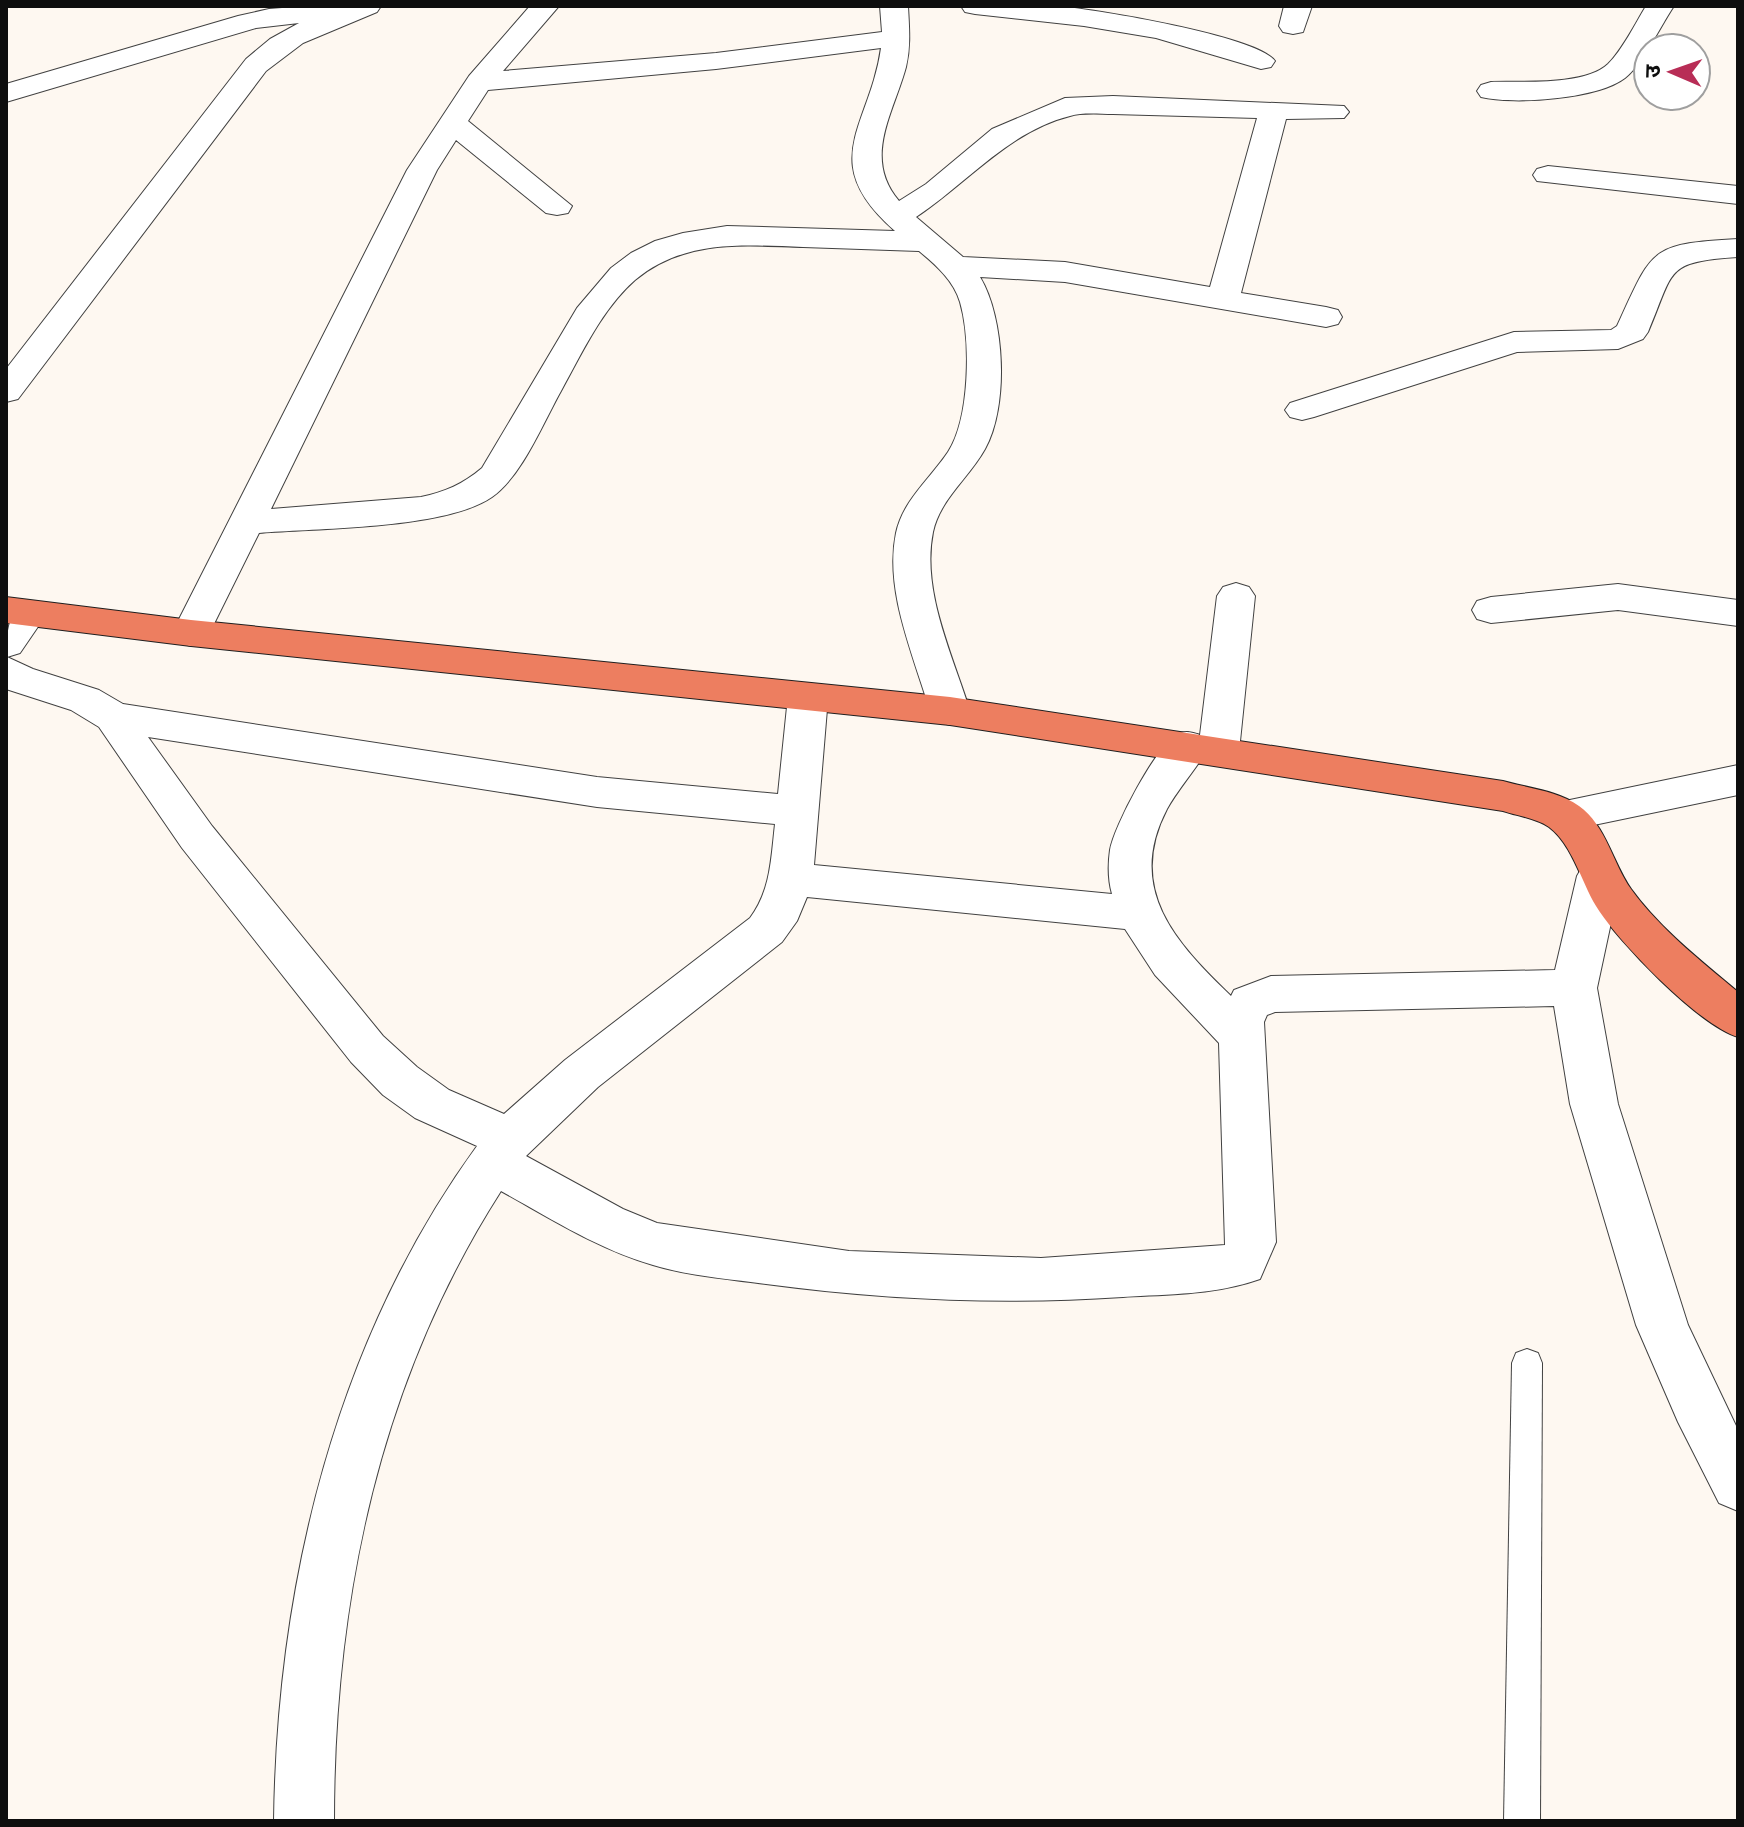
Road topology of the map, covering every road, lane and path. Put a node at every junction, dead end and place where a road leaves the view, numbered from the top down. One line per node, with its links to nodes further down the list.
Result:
1 (545, 6): 10 (street)
2 (975, 6): 6 (street)
3 (1186, 6): 8 (street)
4 (1660, 6): 11 (street)
5 (357, 9): 12 (street); 25 (street)
6 (1043, 10): 8 (street)
7 (896, 22): 10 (street); 19 (street)
8 (1169, 32): 9 (street)
9 (1261, 61)
10 (479, 82): 15 (street)
11 (1491, 91)
12 (6, 93)
13 (1274, 110): 14 (street); 19 (street); 23 (street)
14 (1334, 112)
15 (453, 123): 18 (street); 27 (street)
16 (1548, 175): 17 (street)
17 (1738, 195)
18 (557, 206)
19 (898, 215): 20 (street)
20 (929, 242): 22 (street); 27 (street)
21 (1738, 248): 26 (street)
22 (956, 266): 23 (street); 35 (street)
23 (1223, 298): 24 (street)
24 (1326, 317)
25 (6, 392)
26 (1302, 410)
27 (249, 522): 32 (street)
28 (1236, 596): 37 (street)
29 (1491, 610): 30 (street)
30 (1738, 613)
31 (14, 622): 32 (highway)
32 (191, 633): 34 (highway)
33 (6, 670): 36 (street)
34 (808, 697): 35 (highway); 39 (street)
35 (950, 711): 37 (highway)
36 (113, 717): 39 (street); 47 (street)
37 (1204, 749): 40 (highway); 43 (street)
38 (1738, 780): 40 (street)
39 (797, 811): 42 (street)
40 (1565, 816): 41 (highway)
41 (1599, 876): 44 (street); 45 (highway)
42 (791, 879): 43 (street); 47 (street)
43 (1135, 913): 46 (street)
44 (1574, 988): 46 (street); 49 (street)
45 (1738, 1019)
46 (1241, 1036): 47 (street)
47 (502, 1151): 50 (street)
48 (1527, 1363): 51 (lane)
49 (1738, 1485)
50 (304, 1821)
51 (1522, 1821)

